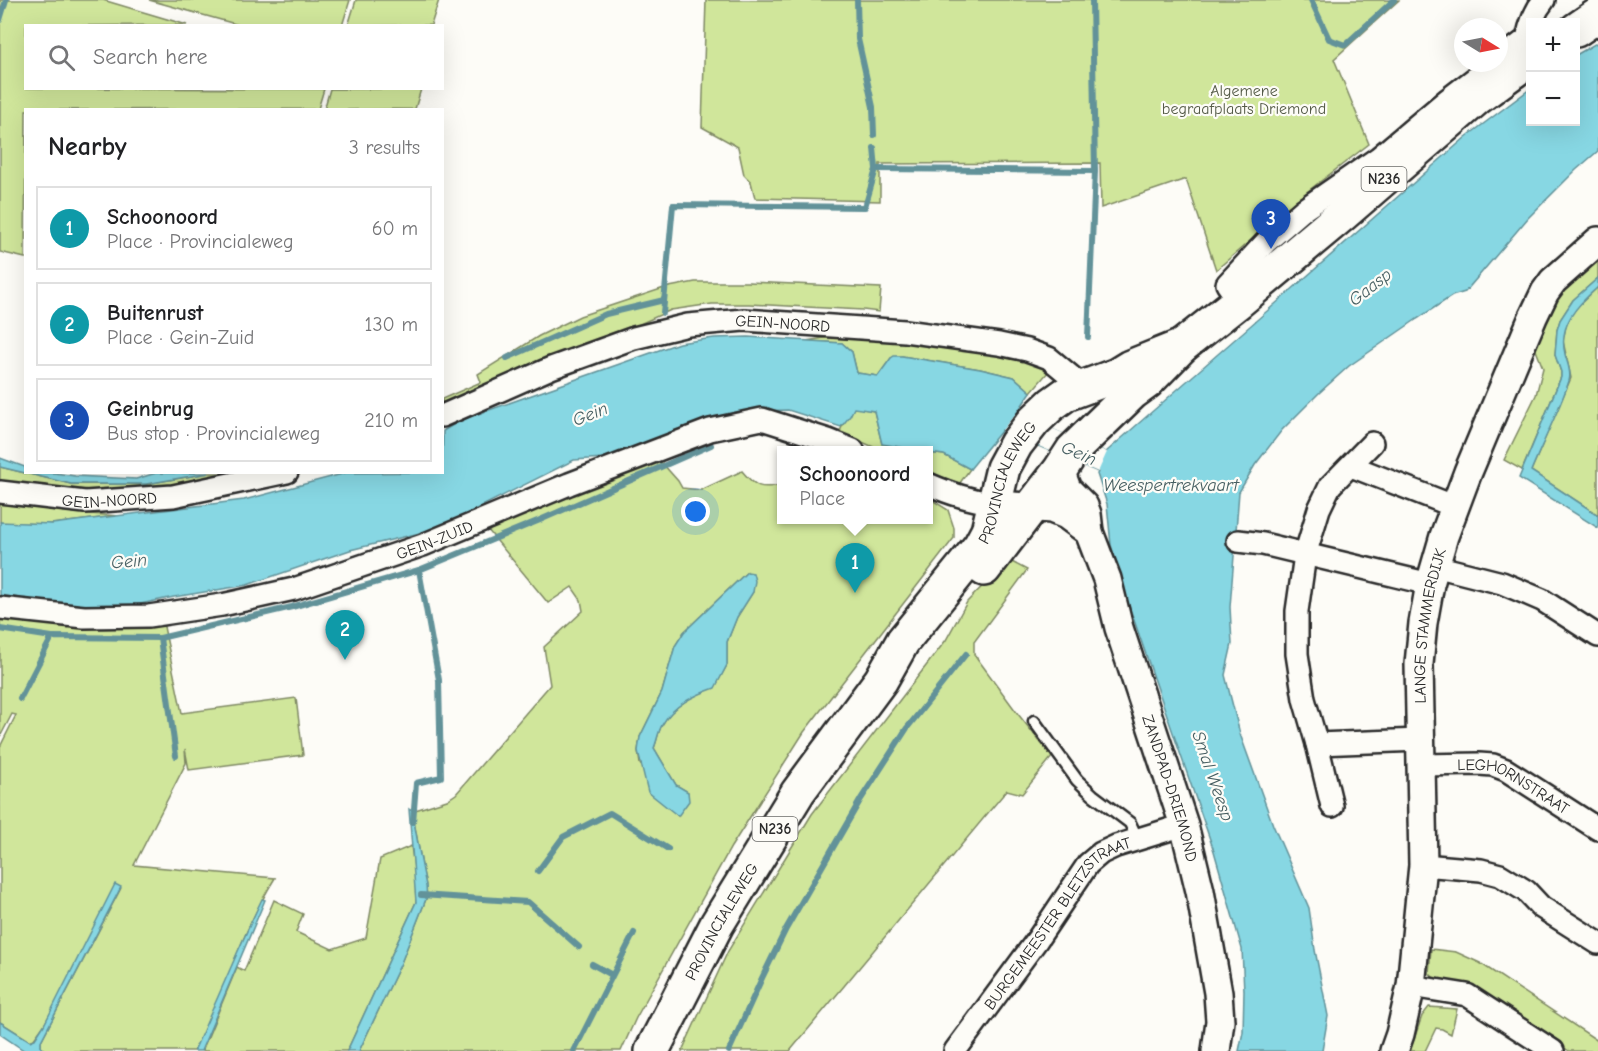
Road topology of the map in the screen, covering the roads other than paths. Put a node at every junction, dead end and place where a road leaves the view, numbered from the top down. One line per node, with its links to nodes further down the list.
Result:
1 (1545, 0): 3 (street)
2 (1598, 15): 4 (main road)
3 (1532, 18)
4 (1580, 27)
5 (1526, 50): 7 (street)
6 (1526, 52): 10 (main road, PROVINCIALEWEG / N236)
7 (1508, 57)
8 (1483, 72): 10 (street, PROVINCIALEWEG)
9 (1598, 241): 22 (street, LANGE STAMMERDIJK)
10 (1233, 292): 11 (main road, PROVINCIALEWEG / N236)
11 (1182, 346): 12 (main road, PROVINCIALEWEG / N236); 16 (main road, PROVINCIALEWEG / N236)
12 (1085, 388): 13 (street, GEIN-NOORD); 16 (street); 21 (main road, PROVINCIALEWEG / N236)
13 (444, 415)
14 (1372, 443): 17 (street)
15 (843, 446): 28 (street, GEIN-ZUID)
16 (1076, 450): 23 (main road, PROVINCIALEWEG / N236); 24 (street, ZANDPAD-DRIEMOND)
17 (1351, 466): 22 (street); 26 (street)
18 (278, 474): 20 (street, GEIN-NOORD)
19 (933, 486): 21 (street)
20 (0, 492)
21 (995, 504): 23 (street); 30 (main road, PROVINCIALEWEG / N236)
22 (1456, 507): 27 (street, LANGE STAMMERDIJK)
23 (1031, 508): 24 (street); 30 (main road, PROVINCIALEWEG / N236)
24 (1089, 532): 35 (street, ZANDPAD-DRIEMOND)
25 (1238, 541): 26 (street)
26 (1305, 555): 27 (street); 32 (street)
27 (1433, 575): 29 (street); 33 (street, LANGE STAMMERDIJK)
28 (0, 608)
29 (1598, 636)
30 (881, 680): 41 (main road, PROVINCIALEWEG / N236)
31 (1034, 721): 37 (lane)
32 (1317, 744): 33 (street, LEGHORNSTRAAT); 34 (street)
33 (1420, 752): 36 (street, LEGHORNSTRAAT); 38 (street, LANGE STAMMERDIJK)
34 (1332, 806)
35 (1184, 825): 37 (street, BURGEMEESTER BLETZSTRAAT); 43 (street, ZANDPAD-DRIEMOND)
36 (1598, 829)
37 (1138, 840): 42 (street, BURGEMEESTER BLETZSTRAAT)
38 (1423, 865): 39 (street); 40 (street, LANGE STAMMERDIJK)
39 (1598, 943)
40 (1411, 986): 44 (street, LANGE STAMMERDIJK); 45 (street)
41 (652, 1051)
42 (955, 1051)
43 (1216, 1051)
44 (1394, 1051)
45 (1553, 1051)

